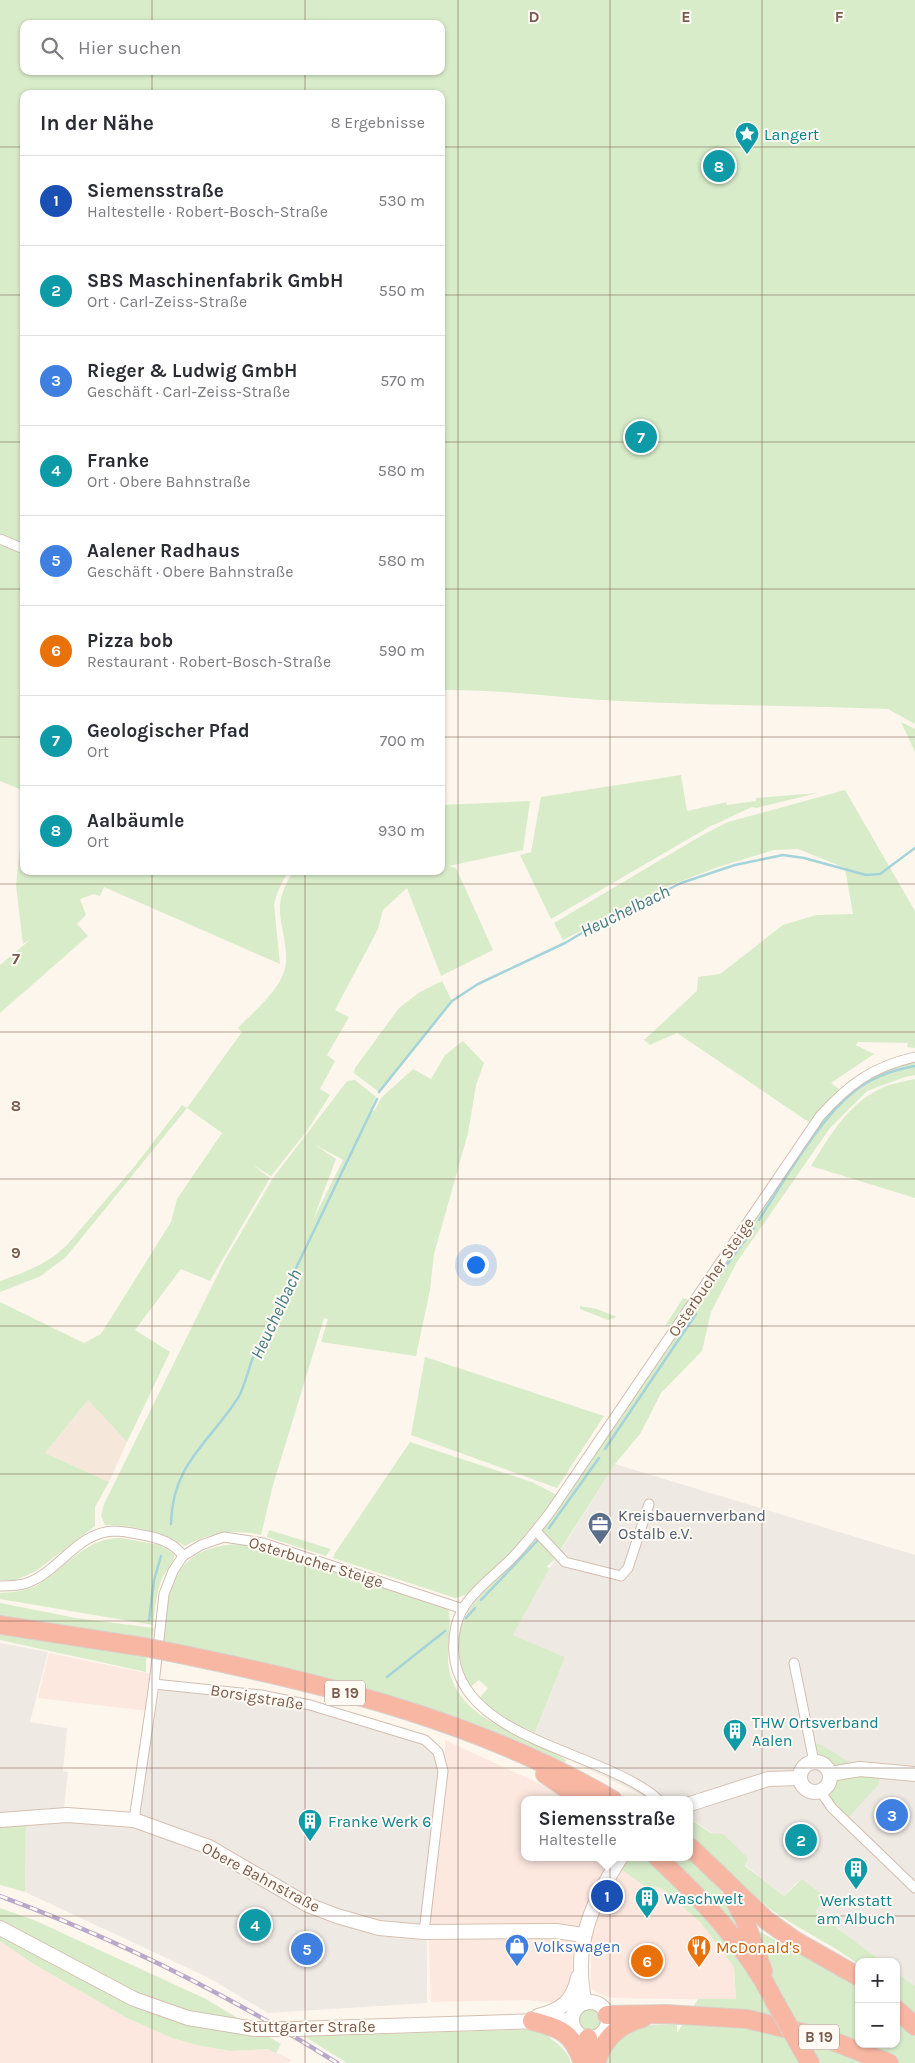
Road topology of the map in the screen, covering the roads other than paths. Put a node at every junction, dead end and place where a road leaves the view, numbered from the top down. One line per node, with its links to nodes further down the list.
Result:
1 (0, 539): 2 (street)
2 (20, 547)
3 (915, 1057): 5 (street, Osterbucher Steige)
4 (649, 1504): 5 (street)
5 (536, 1531): 8 (street, Osterbucher Steige)
6 (183, 1556): 7 (street); 8 (street, Osterbucher Steige); 11 (street)
7 (0, 1586)
8 (463, 1609): 20 (street)
9 (0, 1625): 12 (highway, B 19, bridge)
10 (794, 1664): 13 (street)
11 (154, 1684): 23 (street); 30 (street, Borsigstraße)
12 (465, 1731): 18 (highway, B 19); 19 (highway, B 19)
13 (814, 1762): 14 (street); 16 (street)
14 (830, 1774): 15 (street); 17 (street)
15 (915, 1774)
16 (800, 1778): 17 (street); 21 (street)
17 (820, 1792): 28 (street)
18 (577, 1796)
19 (606, 1796)
20 (654, 1796)
21 (693, 1803)
22 (0, 1820): 23 (street, Obere Bahnstraße)
23 (134, 1820): 30 (street, Obere Bahnstraße)
24 (693, 1850): 27 (highway, B 19)
25 (618, 1861): 32 (street)
26 (660, 1861): 36 (highway, B 19)
27 (712, 1866): 35 (highway, B 19); 36 (highway, B 19)
28 (915, 1888)
29 (0, 1928): 33 (street, Stuttgarter Straße)
30 (424, 1932): 32 (street, Obere Bahnstraße)
31 (0, 1933): 33 (street, Stuttgarter Straße)
32 (583, 1935): 34 (street)
33 (33, 1947): 42 (street, Stuttgarter Straße, bridge)
34 (579, 1972): 37 (street); 42 (street)
35 (855, 1975)
36 (772, 1996): 46 (highway, B 19, bridge)
37 (585, 2003): 40 (street); 41 (street)
38 (900, 2013): 44 (highway)
39 (666, 2014): 40 (highway, B 19); 49 (highway, B 19); 50 (highway, B 19)
40 (607, 2015): 45 (street)
41 (572, 2020): 43 (street, Stuttgarter Straße); 45 (street)
42 (510, 2021): 43 (street, Stuttgarter Straße)
43 (532, 2021): 47 (highway)
44 (915, 2026)
45 (588, 2038): 48 (highway)
46 (807, 2057)
47 (583, 2063)
48 (589, 2063)
49 (596, 2063)
50 (889, 2063)

